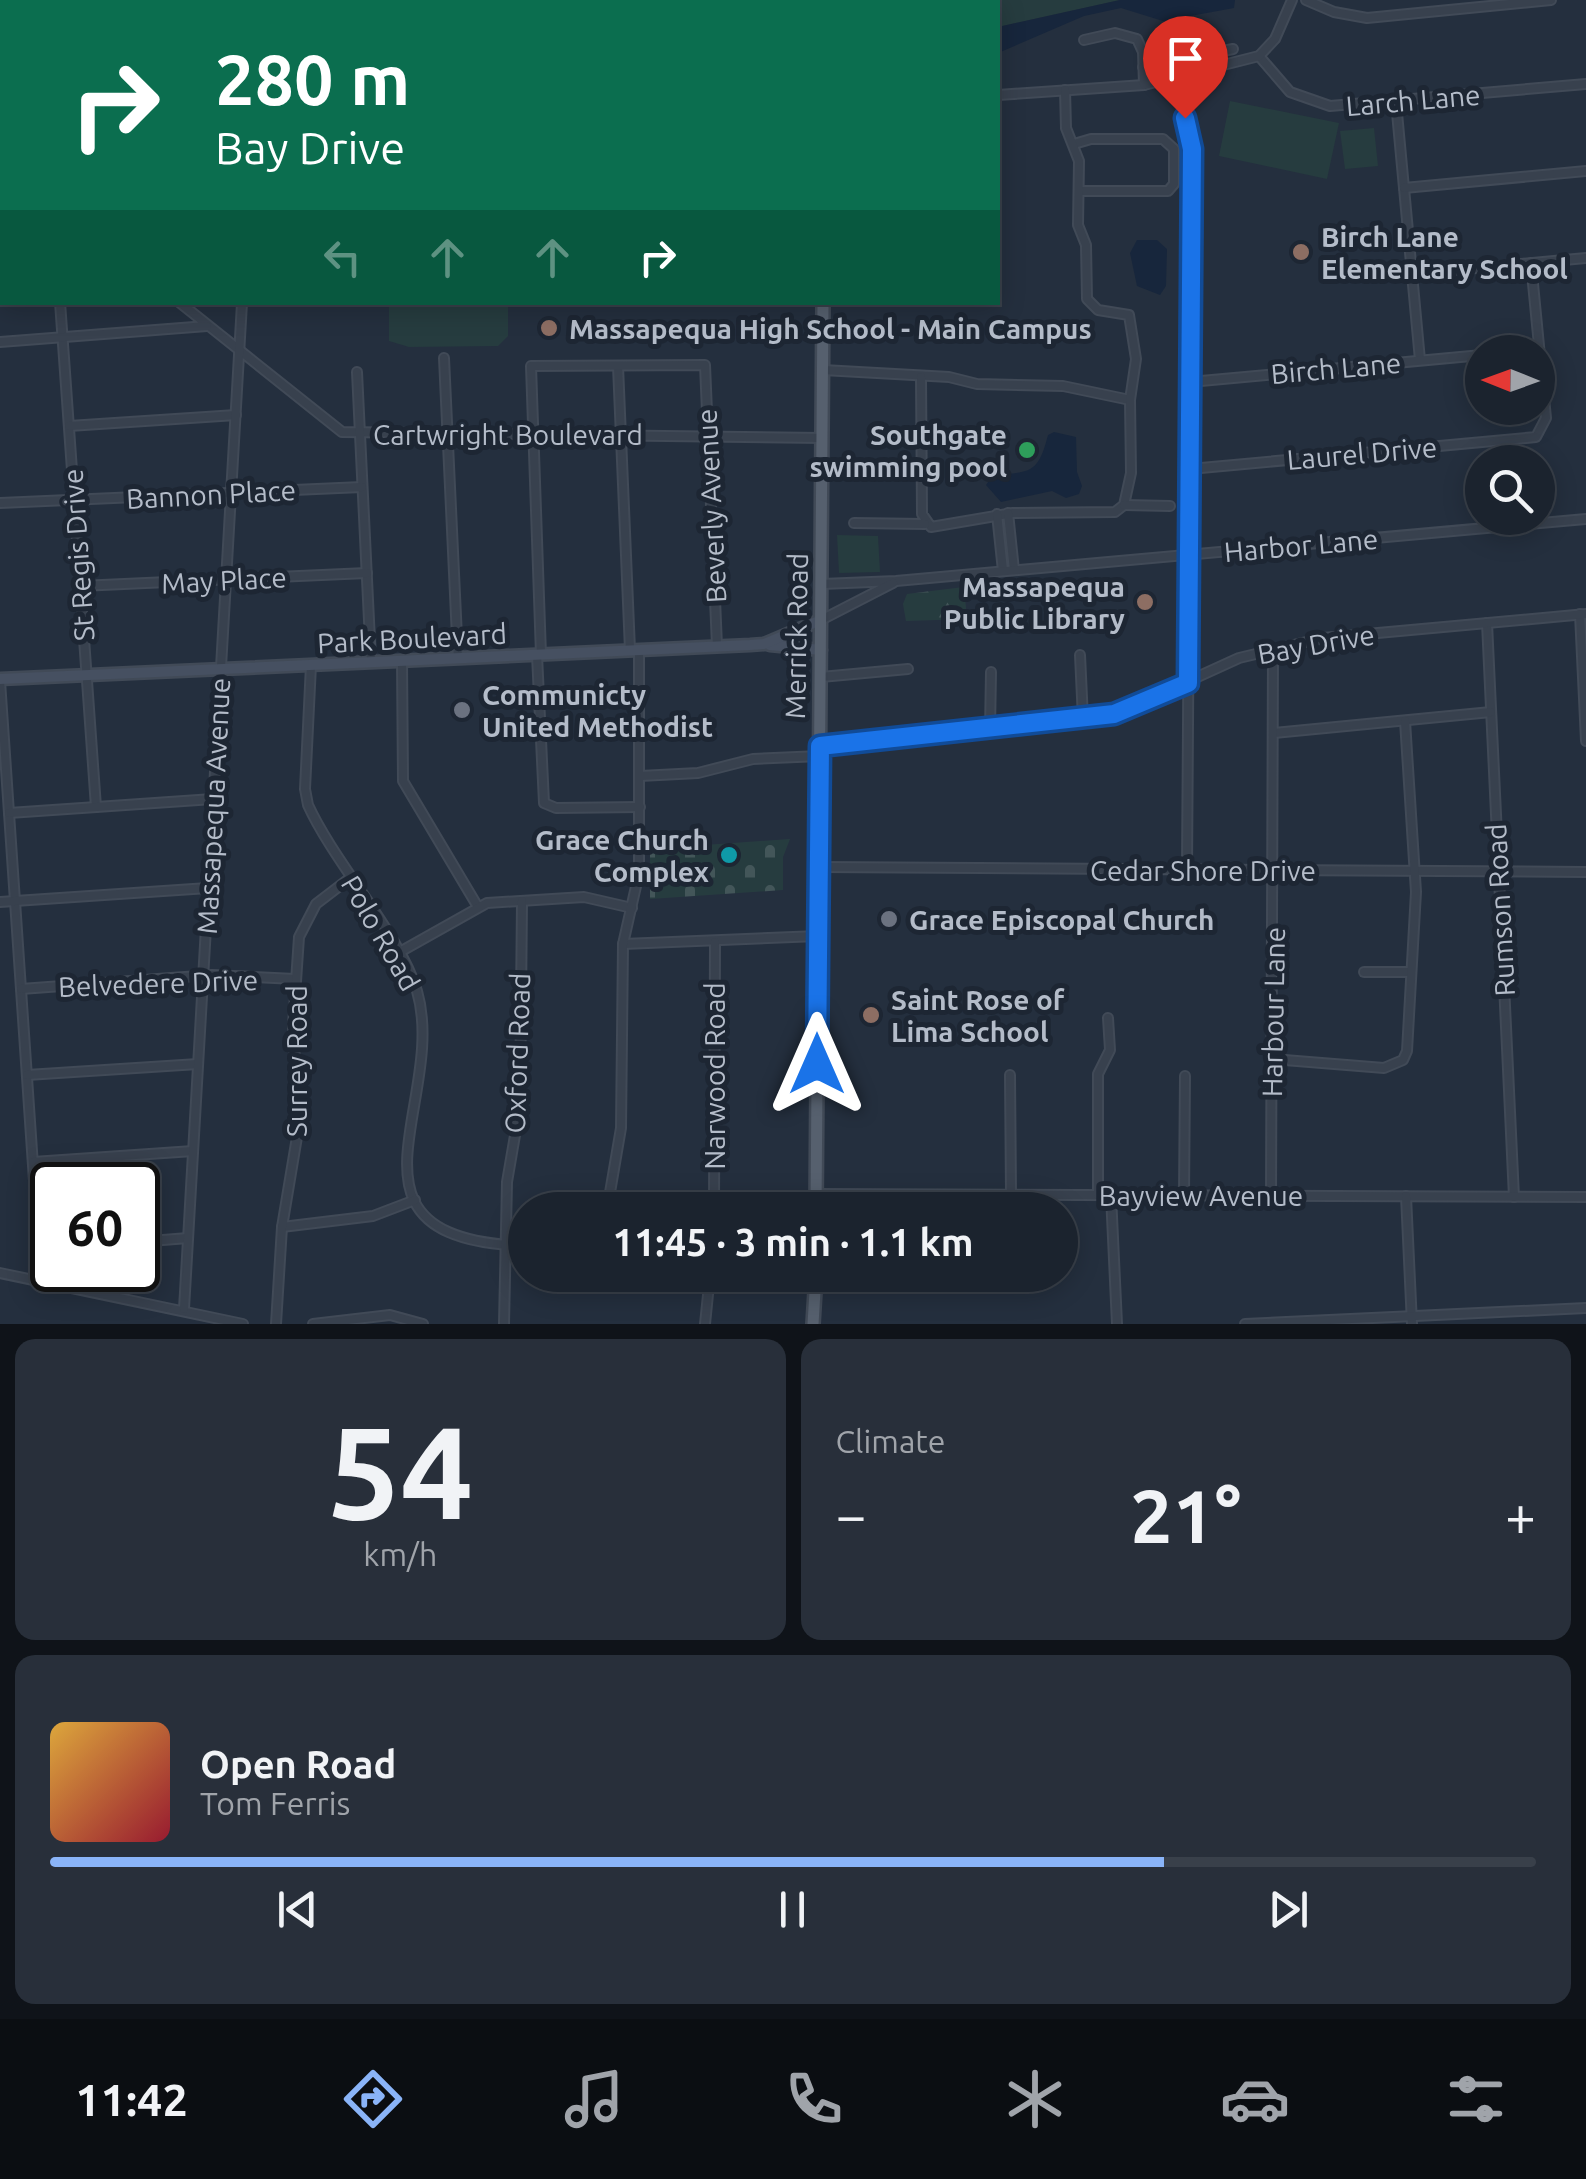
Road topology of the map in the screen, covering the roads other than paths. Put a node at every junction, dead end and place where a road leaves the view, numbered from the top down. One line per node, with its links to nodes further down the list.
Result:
1 (1292, 0): 9 (street)
2 (1306, 0): 6 (street)
3 (1416, 0): 6 (street)
4 (1551, 0): 5 (street)
5 (1512, 2): 6 (street)
6 (1417, 12)
7 (1084, 40): 10 (street)
8 (1233, 49): 10 (street)
9 (1259, 56): 11 (street); 16 (street, Larch Lane)
10 (1143, 67): 12 (street)
11 (1176, 78): 12 (street); 40 (street)
12 (1144, 84): 14 (street)
13 (1586, 84): 16 (street, Larch Lane)
14 (1065, 90): 15 (street); 17 (street)
15 (1000, 95)
16 (1396, 102): 19 (street)
17 (1074, 144): 20 (street); 20 (street)
18 (1586, 171): 19 (street)
19 (1404, 188): 23 (street)
20 (1079, 191): 41 (street)
21 (1586, 258): 22 (street)
22 (1531, 263): 23 (street); 29 (street, Laurel Drive)
23 (1412, 274): 35 (street)
24 (60, 305): 30 (street, St Regis Drive)
25 (182, 305): 28 (street, Cartwright Boulevard)
26 (242, 305): 32 (street, Massapequa Avenue)
27 (824, 305): 37 (main road, Merrick Road)
28 (207, 326): 30 (street); 32 (street, Cartwright Boulevard)
29 (1538, 335)
30 (63, 338): 31 (street); 44 (street, St Regis Drive)
31 (0, 342)
32 (239, 353): 42 (street, Massapequa Avenue); 45 (street, Cartwright Boulevard)
33 (1465, 356): 35 (street, Birch Lane)
34 (444, 358): 46 (street)
35 (1420, 360): 40 (street, Birch Lane)
36 (618, 366): 47 (street); 48 (street); 49 (street, Beverly Avenue)
37 (823, 370): 39 (street); 50 (main road, Merrick Road)
38 (357, 372): 45 (street)
39 (921, 378): 41 (street); 62 (street)
40 (1190, 382): 51 (street)
41 (1130, 400): 56 (street)
42 (236, 415): 44 (street); 53 (street, Massapequa Avenue)
43 (1542, 425): 51 (street, Laurel Drive)
44 (69, 426): 54 (street, St Regis Drive)
45 (360, 434): 46 (street, Cartwright Boulevard); 52 (street)
46 (446, 434): 47 (street, Cartwright Boulevard); 81 (street)
47 (533, 434): 48 (street, Cartwright Boulevard); 79 (street)
48 (621, 435): 49 (street, Cartwright Boulevard); 77 (street)
49 (708, 436): 50 (street, Cartwright Boulevard); 75 (street, Beverly Avenue)
50 (823, 438): 69 (main road, Merrick Road)
51 (1190, 470): 63 (street)
52 (362, 487): 53 (street, Bannon Place); 66 (street)
53 (231, 493): 54 (street, Bannon Place); 67 (street, Massapequa Avenue)
54 (74, 500): 55 (street, Bannon Place); 70 (street, St Regis Drive)
55 (0, 503)
56 (1124, 506): 57 (street); 58 (street)
57 (1170, 506)
58 (1008, 513): 59 (street); 64 (street)
59 (997, 514): 62 (street); 65 (street)
60 (1586, 519): 63 (street, Harbor Lane)
61 (854, 523): 62 (street)
62 (926, 524)
63 (1189, 555): 64 (street, Harbor Lane); 91 (street)
64 (1014, 570): 65 (street, Harbor Lane)
65 (1002, 571): 68 (street, Harbor Lane)
66 (367, 573): 67 (street, May Place); 83 (street)
67 (226, 580): 70 (street, May Place); 85 (street, Massapequa Avenue)
68 (896, 581): 69 (street, Harbor Lane); 72 (street, Harbor Lane)
69 (822, 584): 72 (main road, Merrick Road)
70 (80, 586): 88 (street, St Regis Drive)
71 (1583, 614): 73 (street, Bay Drive); 97 (street)
72 (821, 620): 74 (main road, Park Boulevard); 78 (main road, Merrick Road)
73 (1487, 623): 76 (street, Bay Drive); 92 (street, Rumson Road)
74 (764, 644): 75 (main road, Park Boulevard); 78 (main road)
75 (718, 646): 77 (main road, Park Boulevard)
76 (1274, 648): 91 (street, Bay Drive); 96 (street, Harbour Lane)
77 (635, 650): 79 (main road, Park Boulevard); 99 (street)
78 (821, 650): 89 (main road, Merrick Road)
79 (539, 655): 81 (main road, Park Boulevard); 102 (street)
80 (1080, 655): 93 (street)
81 (458, 658): 82 (main road, Park Boulevard)
82 (402, 661): 83 (main road, Park Boulevard); 115 (street)
83 (372, 662): 84 (main road, Park Boulevard)
84 (311, 665): 85 (main road, Park Boulevard); 110 (street, Polo Road)
85 (221, 669): 88 (main road, Park Boulevard); 100 (street, Massapequa Avenue)
86 (908, 670): 89 (street)
87 (991, 672): 95 (street)
88 (86, 676): 90 (main road, Park Boulevard); 101 (street, St Regis Drive)
89 (821, 677): 98 (main road, Merrick Road)
90 (0, 680): 103 (street)
91 (1188, 683): 93 (street, Bay Drive); 105 (street)
92 (1491, 712): 94 (street); 108 (street, Rumson Road)
93 (1083, 719): 95 (street, Bay Drive)
94 (1405, 721): 96 (street); 107 (street)
95 (990, 730): 98 (street, Bay Drive)
96 (1274, 733): 106 (street, Harbour Lane)
97 (1586, 741)
98 (820, 751): 99 (street, Bay Drive); 104 (main road, Merrick Road)
99 (640, 776): 102 (street)
100 (213, 799): 101 (street); 111 (street, Massapequa Avenue)
101 (96, 807): 103 (street)
102 (640, 807): 116 (street)
103 (9, 813): 114 (street)
104 (819, 867): 105 (street, Cedar Shore Drive); 117 (main road, Merrick Road)
105 (1187, 870): 106 (street, Cedar Shore Drive)
106 (1274, 870): 107 (street, Cedar Shore Drive); 127 (street, Harbour Lane)
107 (1413, 871): 108 (street, Cedar Shore Drive); 122 (street)
108 (1498, 872): 109 (street, Cedar Shore Drive); 144 (street, Rumson Road)
109 (1586, 872)
110 (350, 878): 120 (street, Polo Road); 124 (street, Surrey Road)
111 (208, 888): 114 (street); 123 (street, Massapequa Avenue)
112 (522, 901): 115 (street); 116 (street); 150 (street, Oxford Road)
113 (0, 902): 114 (street)
114 (15, 902): 125 (street)
115 (478, 906): 120 (street)
116 (632, 908): 119 (street)
117 (818, 936): 118 (street); 136 (main road, Merrick Road)
118 (715, 942): 119 (street); 135 (street, Narwood Road)
119 (623, 944): 134 (street)
120 (398, 954): 146 (street, Polo Road)
121 (1364, 972): 122 (street)
122 (1409, 972): 127 (street)
123 (203, 977): 124 (street, Belvedere Drive); 125 (street, Belvedere Drive); 128 (street, Massapequa Avenue)
124 (295, 980): 147 (street, Surrey Road)
125 (21, 989): 129 (street)
126 (1108, 1018): 139 (street)
127 (1272, 1059): 142 (street, Harbour Lane)
128 (198, 1064): 129 (street); 132 (street, Massapequa Avenue)
129 (27, 1075): 133 (street)
130 (1010, 1075): 137 (street)
131 (1186, 1076): 141 (street)
132 (193, 1152): 133 (street); 148 (street, Massapequa Avenue)
133 (33, 1162)
134 (609, 1192)
135 (714, 1192)
136 (816, 1192)
137 (1011, 1192)
138 (1078, 1195): 139 (street, Bayview Avenue)
139 (1098, 1195): 140 (street, Bayview Avenue)
140 (1111, 1195): 141 (street, Bayview Avenue); 166 (street)
141 (1184, 1195): 142 (street, Bayview Avenue)
142 (1271, 1196): 143 (street, Bayview Avenue)
143 (1406, 1196): 144 (street, Bayview Avenue); 158 (street)
144 (1514, 1197): 145 (street, Bayview Avenue)
145 (1586, 1197)
146 (414, 1200): 147 (street); 150 (street)
147 (282, 1227): 160 (street, Surrey Road)
148 (188, 1238): 149 (street); 157 (street, Massapequa Avenue)
149 (160, 1240)
150 (506, 1246): 163 (street, Oxford Road)
151 (0, 1273): 152 (street)
152 (30, 1280)
153 (89, 1292): 157 (street)
154 (709, 1292): 164 (street)
155 (815, 1292): 165 (main road)
156 (1586, 1308): 158 (street)
157 (184, 1310): 159 (street)
158 (1412, 1320): 167 (street)
159 (243, 1324)
160 (276, 1324)
161 (313, 1324): 162 (street)
162 (423, 1324)
163 (504, 1324)
164 (706, 1324)
165 (813, 1324)
166 (1118, 1324)
167 (1244, 1324)

